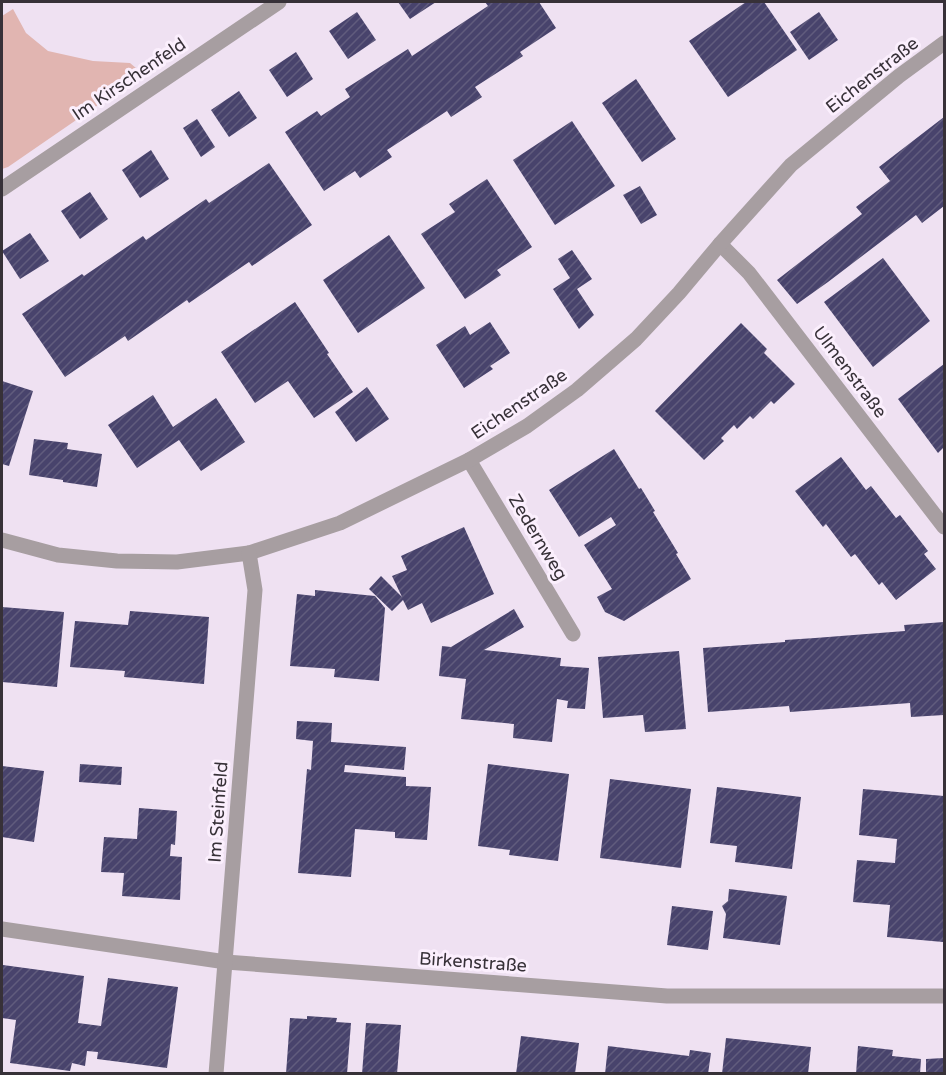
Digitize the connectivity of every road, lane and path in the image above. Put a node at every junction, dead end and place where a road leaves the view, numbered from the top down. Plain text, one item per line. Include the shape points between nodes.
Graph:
1 (279, 2) edge
2 (945, 43) edge
3 (2, 189) edge
4 (720, 244) junction
5 (469, 460) junction
6 (945, 528) edge
7 (2, 540) edge
8 (249, 553) junction
9 (573, 634) dead end
10 (2, 929) edge
11 (226, 962) junction
12 (945, 996) edge
13 (216, 1074) edge

1 - 3 street, Im Kirschenfeld
2 - 4 street, Eichenstraße via 791,165
4 - 5 street, Eichenstraße via 636,339 577,390 527,426
4 - 6 street, Ulmenstraße via 749,273
5 - 8 street, Eichenstraße via 340,523
5 - 9 street, Zedernweg
7 - 8 street, Eichenstraße via 58,555 117,561 177,562
8 - 11 street, Im Steinfeld via 255,590
10 - 11 street, Birkenstraße
11 - 12 street, Birkenstraße via 667,996
11 - 13 street, Im Steinfeld

